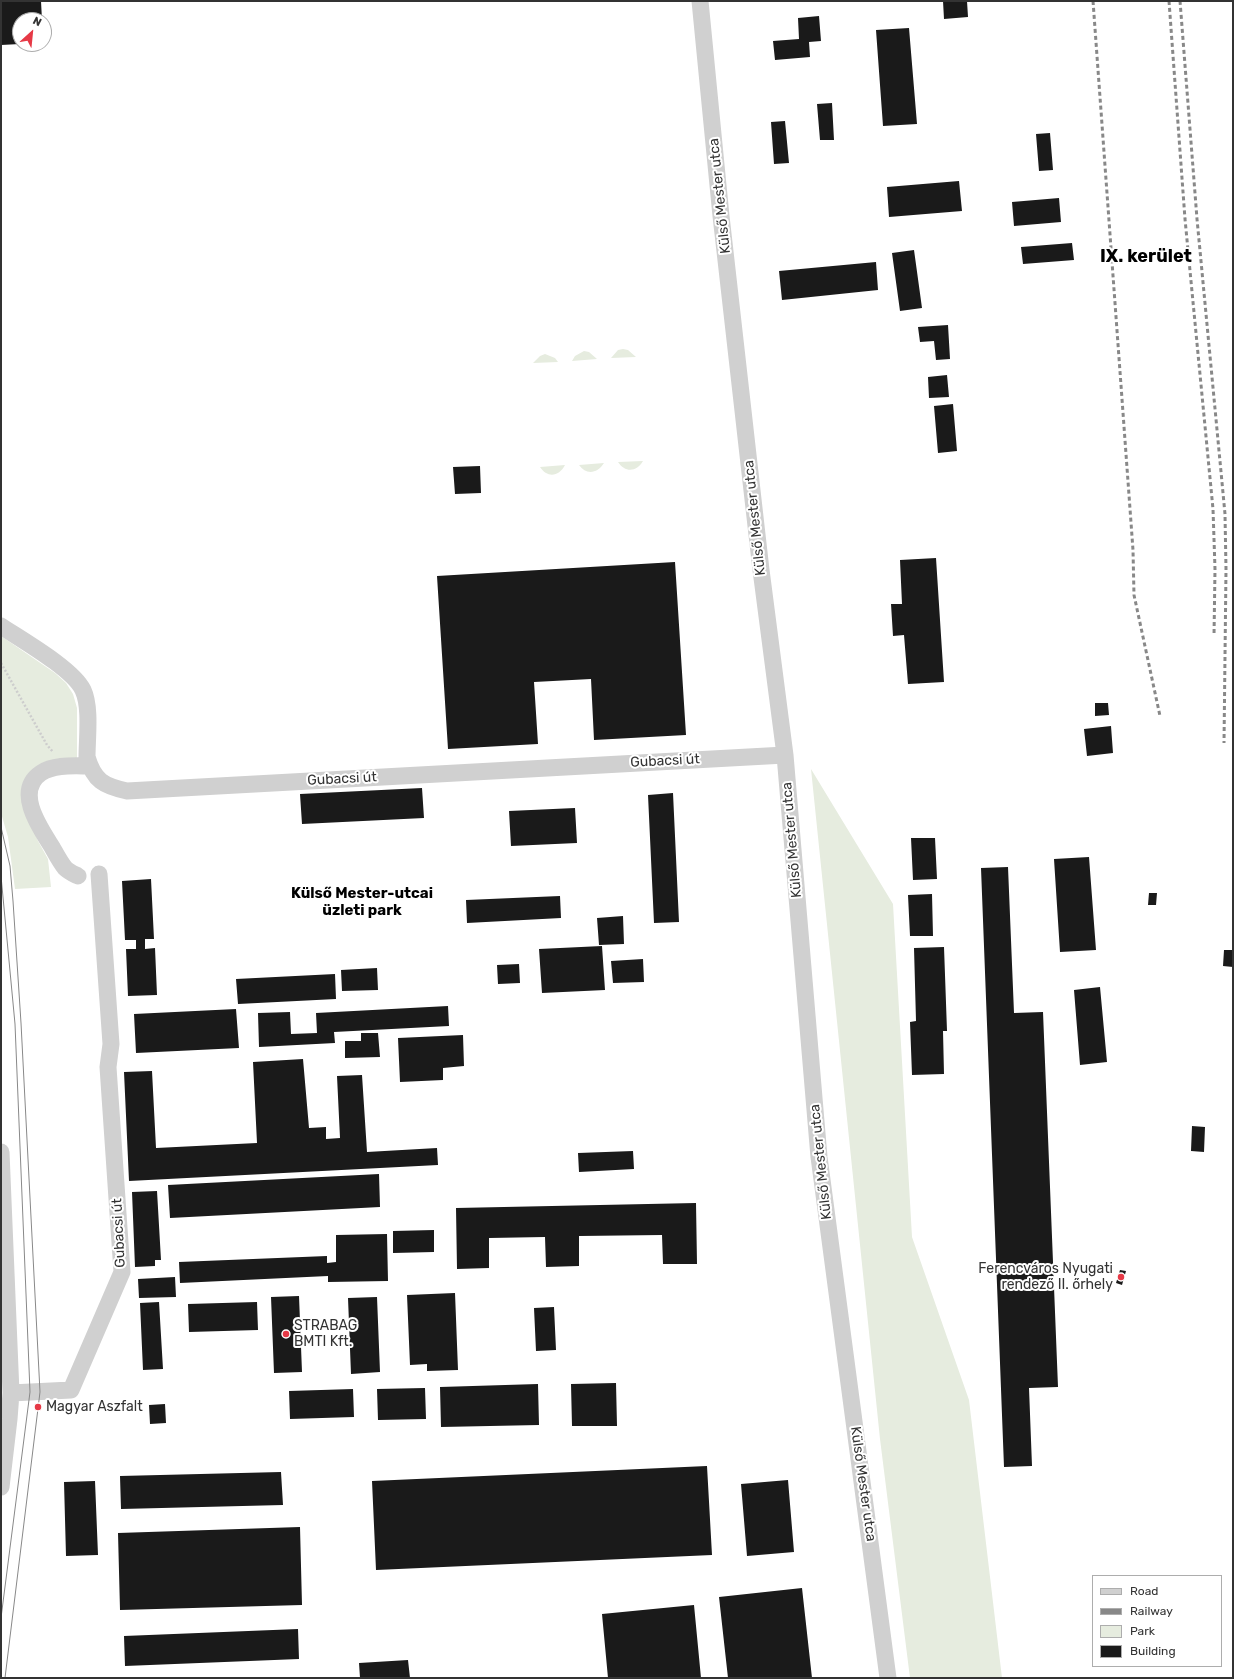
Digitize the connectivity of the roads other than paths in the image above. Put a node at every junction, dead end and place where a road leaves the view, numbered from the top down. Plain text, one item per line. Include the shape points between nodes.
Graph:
1 (700, 1) edge
2 (1, 626) edge
3 (785, 754) junction
4 (90, 766) junction
5 (99, 874) dead end
6 (78, 876) dead end
7 (1, 1152) edge
8 (5, 1328) edge
9 (11, 1393) junction
10 (1, 1487) edge
11 (888, 1678) edge

1 - 3 street, Külső Mester utca via 759,555
2 - 4 street, Gubacsi út via 64,668 83,690 86,704 87,757
3 - 4 street, Gubacsi út via 127,791 102,783 94,776
3 - 11 street, Külső Mester utca via 819,1157
4 - 6 street via 51,769 41,773 30,788 29,800 33,815 66,868
5 - 9 street, Gubacsi út via 112,1044 108,1067 122,1272 70,1390
7 - 8 street
8 - 9 street
9 - 10 street

